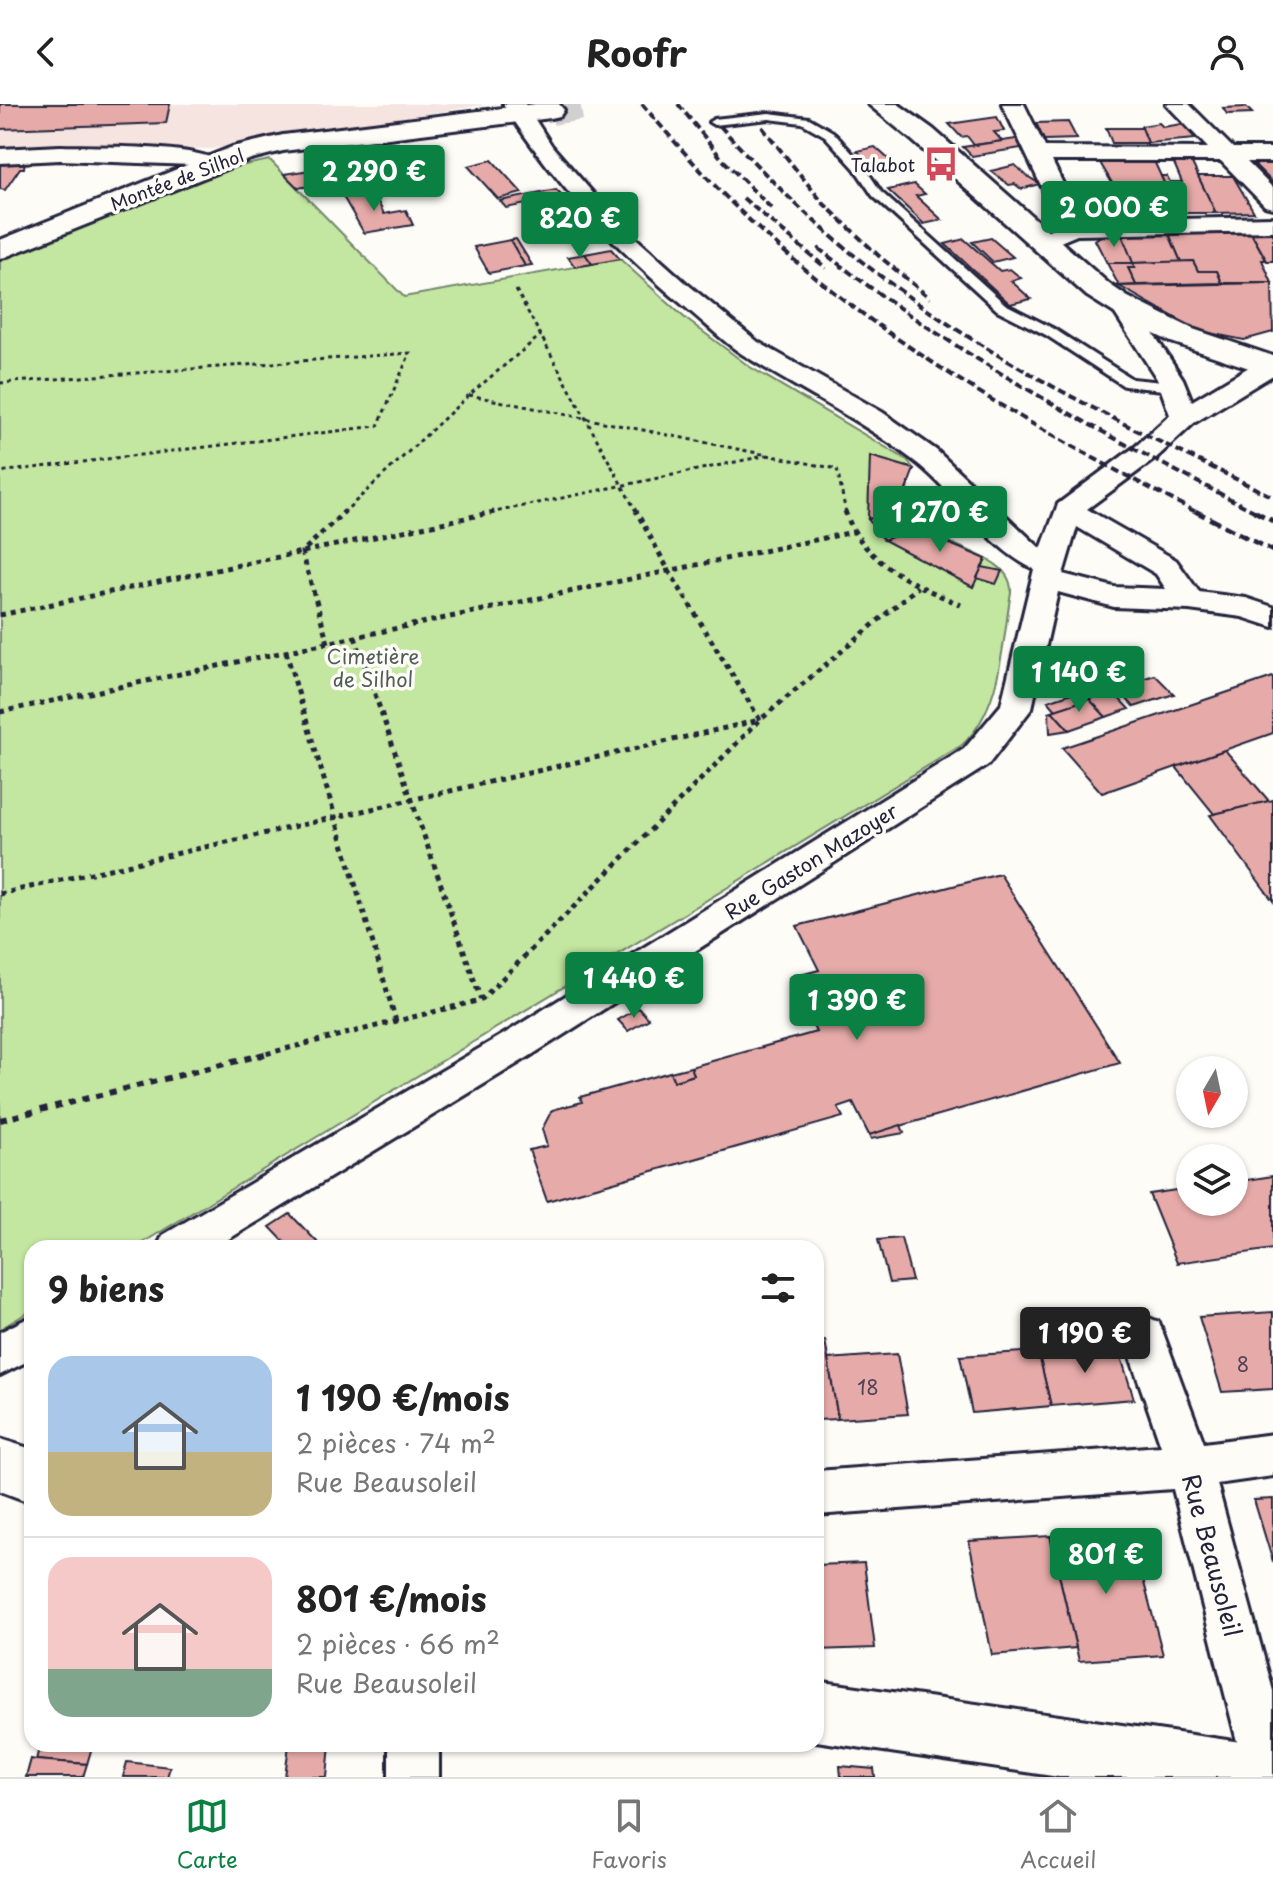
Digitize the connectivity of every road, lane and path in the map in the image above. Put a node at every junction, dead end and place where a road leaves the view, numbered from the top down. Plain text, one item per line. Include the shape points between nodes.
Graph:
1 (1013, 104) edge
2 (1177, 104) edge
3 (884, 106) edge
4 (517, 110) edge
5 (551, 110) dead end
6 (714, 122) dead end
7 (1038, 154) junction
8 (1227, 155) junction
9 (1273, 155) edge
10 (0, 156) edge
11 (210, 164) junction
12 (1273, 201) edge
13 (1273, 224) edge
14 (1073, 228) junction
15 (1045, 240) junction
16 (0, 250) edge
17 (516, 290) dead end
18 (1125, 309) junction
19 (541, 335) junction
20 (1271, 365) edge
21 (0, 383) edge
22 (1173, 387) junction
23 (469, 395) junction
24 (1184, 417) junction
25 (588, 419) junction
26 (769, 455) junction
27 (0, 472) edge
28 (624, 485) junction
29 (1068, 510) junction
30 (853, 532) junction
31 (302, 552) junction
32 (669, 571) junction
33 (1049, 572) junction
34 (918, 587) junction
35 (1189, 600) junction
36 (961, 605) dead end
37 (0, 615) edge
38 (1273, 617) edge
39 (355, 637) junction
40 (328, 643) junction
41 (286, 652) junction
42 (0, 712) edge
43 (760, 720) junction
44 (413, 800) junction
45 (338, 817) junction
46 (0, 894) edge
47 (481, 1000) junction
48 (396, 1021) junction
49 (0, 1120) edge
50 (191, 1240) edge
51 (1144, 1336) dead end
52 (24, 1341) edge
53 (0, 1355) edge
54 (1273, 1455) edge
55 (0, 1465) edge
56 (1190, 1466) junction
57 (24, 1473) edge
58 (824, 1492) edge
59 (824, 1712) edge
60 (414, 1752) edge
61 (414, 1777) edge
62 (1270, 1777) edge

1 - 7 street
2 - 8 street
3 - 15 main road
4 - 5 main road, Montée de Silhol
4 - 11 main road, Montée de Silhol via 283,143
4 - 33 street via 611,228 677,288 749,347 872,418 926,456
6 - 22 lane via 769,116 805,120 829,134 877,194 1001,307 1129,383
7 - 8 street
7 - 14 street
8 - 9 street
8 - 12 street
10 - 11 street via 195,158
11 - 16 main road, Montée de Silhol
13 - 14 street
14 - 15 street
15 - 18 main road
17 - 19 path
18 - 20 main road
18 - 22 street
19 - 23 path
19 - 25 path
20 - 24 street
21 - 27 path via 410,353 378,426
22 - 24 street
23 - 25 path
23 - 31 path
24 - 29 street
25 - 26 path
25 - 28 path
26 - 28 path
26 - 30 path via 837,469
28 - 31 path
28 - 32 path
29 - 33 street, Rue Gaston Mazoyer
29 - 35 street via 1166,567
30 - 32 path
30 - 34 path via 881,565
31 - 37 path
31 - 40 path
32 - 39 path
32 - 43 path
33 - 35 street via 1114,597
33 - 50 street, Rue Gaston Mazoyer via 1016,708 976,757 517,1045
34 - 36 path
34 - 43 path
35 - 38 street
39 - 40 path
39 - 44 path
40 - 41 path
41 - 42 path
41 - 45 path
43 - 44 path
43 - 47 path
44 - 45 path
44 - 47 path
45 - 46 path
45 - 48 path
47 - 48 path
48 - 49 path
51 - 56 street, Rue Beausoleil
52 - 53 street
54 - 56 street
55 - 57 main road
56 - 58 street
56 - 62 street, Rue Beausoleil
59 - 62 main road
60 - 61 street

